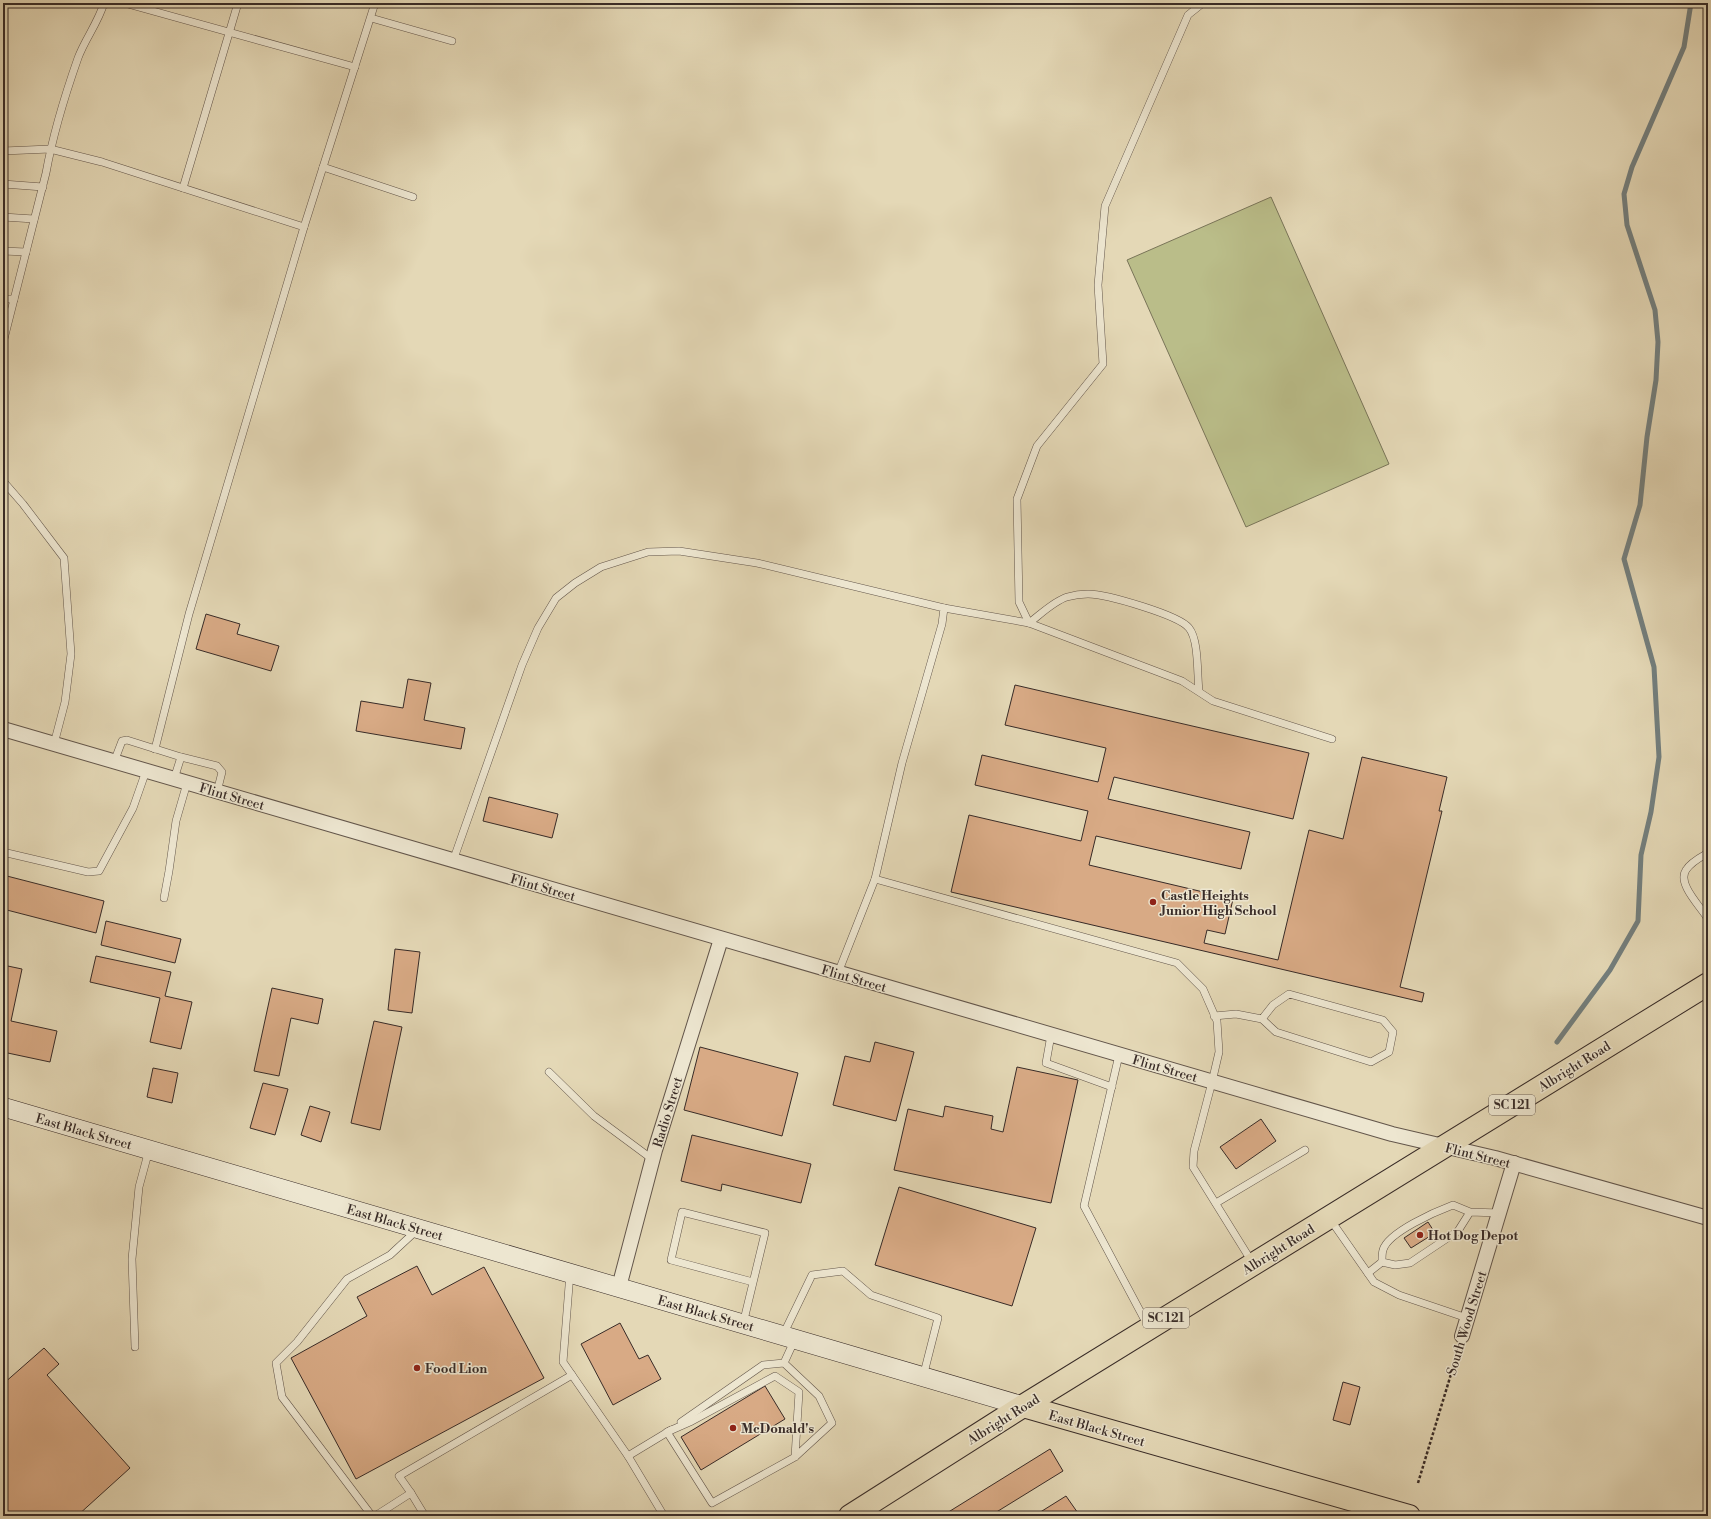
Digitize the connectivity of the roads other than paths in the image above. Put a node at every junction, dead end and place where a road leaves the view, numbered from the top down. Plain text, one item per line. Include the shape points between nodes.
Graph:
1 (104, 3) edge
2 (124, 3) edge
3 (238, 3) edge
4 (375, 3) edge
5 (1203, 3) edge
6 (371, 18) junction
7 (228, 32) junction
8 (452, 41) dead end
9 (355, 67) junction
10 (50, 149) junction
11 (3, 151) edge
12 (323, 167) junction
13 (3, 184) edge
14 (43, 186) junction
15 (183, 188) junction
16 (413, 197) dead end
17 (3, 217) edge
18 (34, 219) junction
19 (304, 227) junction
20 (3, 251) edge
21 (26, 252) junction
22 (3, 299) edge
23 (14, 299) junction
24 (4, 339) edge
25 (3, 481) edge
26 (944, 608) junction
27 (1029, 622) junction
28 (1199, 691) junction
29 (3, 729) edge
30 (1332, 739) dead end
31 (54, 744) junction
32 (155, 749) junction
33 (181, 757) junction
34 (114, 762) junction
35 (146, 771) junction
36 (181, 781) junction
37 (217, 792) junction
38 (7, 853) dead end
39 (1708, 853) edge
40 (453, 861) junction
41 (875, 880) junction
42 (164, 898) dead end
43 (1708, 915) edge
44 (721, 939) junction
45 (838, 973) junction
46 (1708, 984) edge
47 (1214, 1016) junction
48 (1262, 1019) junction
49 (1051, 1035) junction
50 (1119, 1055) junction
51 (549, 1072) dead end
52 (1212, 1082) junction
53 (1112, 1087) junction
54 (3, 1108) edge
55 (1444, 1146) junction
56 (149, 1150) junction
57 (1305, 1150) dead end
58 (652, 1159) junction
59 (1514, 1164) junction
60 (1216, 1203) junction
61 (1470, 1212) junction
62 (1499, 1213) junction
63 (1328, 1218) junction
64 (1708, 1218) edge
65 (418, 1229) junction
66 (1382, 1262) junction
67 (1253, 1264) junction
68 (570, 1273) junction
69 (1368, 1273) junction
70 (753, 1282) junction
71 (619, 1287) junction
72 (1468, 1318) junction
73 (743, 1324) junction
74 (1149, 1328) junction
75 (1462, 1336) road end
76 (789, 1338) junction
77 (135, 1347) dead end
78 (784, 1363) junction
79 (572, 1375) junction
80 (923, 1377) junction
81 (1023, 1406) junction
82 (667, 1432) junction
83 (628, 1456) junction
84 (795, 1457) junction
85 (411, 1493) junction
86 (374, 1516) edge
87 (425, 1516) edge
88 (664, 1516) edge
89 (850, 1516) edge
90 (1409, 1516) edge

1 - 10 lane via 79,57
2 - 7 lane
3 - 7 lane
4 - 6 lane
5 - 27 lane via 1188,15 1105,206 1098,285 1103,364 1037,446 1017,499 1018,602
6 - 8 lane
6 - 9 lane
7 - 9 lane
7 - 15 lane
9 - 12 lane
10 - 11 lane
10 - 14 lane
10 - 15 lane via 102,162
12 - 16 lane
12 - 19 lane
13 - 14 lane
14 - 18 lane
15 - 19 lane
17 - 18 lane
18 - 21 lane
19 - 32 lane via 189,614
20 - 21 lane
21 - 23 lane
22 - 23 lane
23 - 24 lane
25 - 31 lane via 64,558 71,654 65,702
26 - 27 lane
26 - 40 lane via 757,563 679,551 648,552 601,567 556,598 538,628 522,665
26 - 41 lane via 942,624 902,763
27 - 28 lane via 1182,681
27 - 28 lane via 1061,599 1088,594 1172,616 1189,628 1194,639
28 - 30 lane via 1213,701
29 - 31 street, Flint Street
31 - 34 street, Flint Street
32 - 33 lane
32 - 34 lane via 127,740 122,741
33 - 36 lane
33 - 37 lane via 221,769
34 - 35 street, Flint Street
35 - 36 street, Flint Street
35 - 38 lane via 133,808 99,871 88,872
36 - 37 street, Flint Street
36 - 42 lane
37 - 40 street, Flint Street
39 - 43 lane via 1690,865 1683,875 1686,888 1706,916
40 - 44 street, Flint Street
41 - 45 lane
41 - 47 lane via 1177,963 1203,989
44 - 45 street, Flint Street
44 - 58 street, Radio Street
45 - 49 street, Flint Street
46 - 55 main road, Albright Road / SC 121
47 - 48 lane via 1236,1014
47 - 52 lane via 1217,1021 1218,1052
48 - 48 lane via 1276,1032 1371,1062 1389,1052 1393,1032 1383,1020 1289,994 1273,1005
49 - 50 street, Flint Street
49 - 53 lane via 1046,1062
50 - 52 street, Flint Street
50 - 53 lane
51 - 58 lane via 594,1116
52 - 55 street, Flint Street via 1392,1134
52 - 60 lane via 1194,1151 1193,1167
53 - 74 lane via 1084,1206
54 - 56 street, East Black Street
55 - 59 street, Flint Street
55 - 63 main road, Albright Road / SC 121
56 - 65 street, East Black Street
56 - 77 lane via 139,1187 132,1259
57 - 60 lane
58 - 71 street, Radio Street
59 - 62 street, South Wood Street
59 - 64 street, Flint Street
60 - 67 lane
61 - 62 lane
61 - 66 lane via 1458,1231 1410,1263 1395,1265
61 - 66 lane via 1453,1205 1425,1216 1390,1239 1383,1249
62 - 72 street, South Wood Street
63 - 67 main road, Albright Road / SC 121
63 - 69 lane
65 - 68 street, East Black Street
65 - 86 lane via 390,1255 347,1279 297,1342 276,1363 282,1397
66 - 69 lane
67 - 74 main road, Albright Road / SC 121
68 - 71 street, East Black Street
68 - 79 lane via 563,1362
69 - 72 lane via 1374,1282 1399,1295
70 - 70 lane via 765,1233 682,1212 671,1260
70 - 73 lane
71 - 73 street, East Black Street
72 - 75 street, South Wood Street
73 - 76 street, East Black Street
74 - 81 main road, Albright Road / SC 121
76 - 78 lane
76 - 80 street, East Black Street
76 - 80 lane via 812,1275 843,1271 871,1295 938,1318
78 - 82 lane via 763,1365
78 - 84 lane via 819,1396 832,1423
79 - 83 lane
79 - 85 lane via 400,1476
80 - 81 street, East Black Street
81 - 89 main road, Albright Road
81 - 90 main road, East Black Street
82 - 83 lane
82 - 84 lane via 712,1503
82 - 84 lane via 775,1376 799,1392
83 - 88 lane
85 - 86 lane
85 - 87 lane

